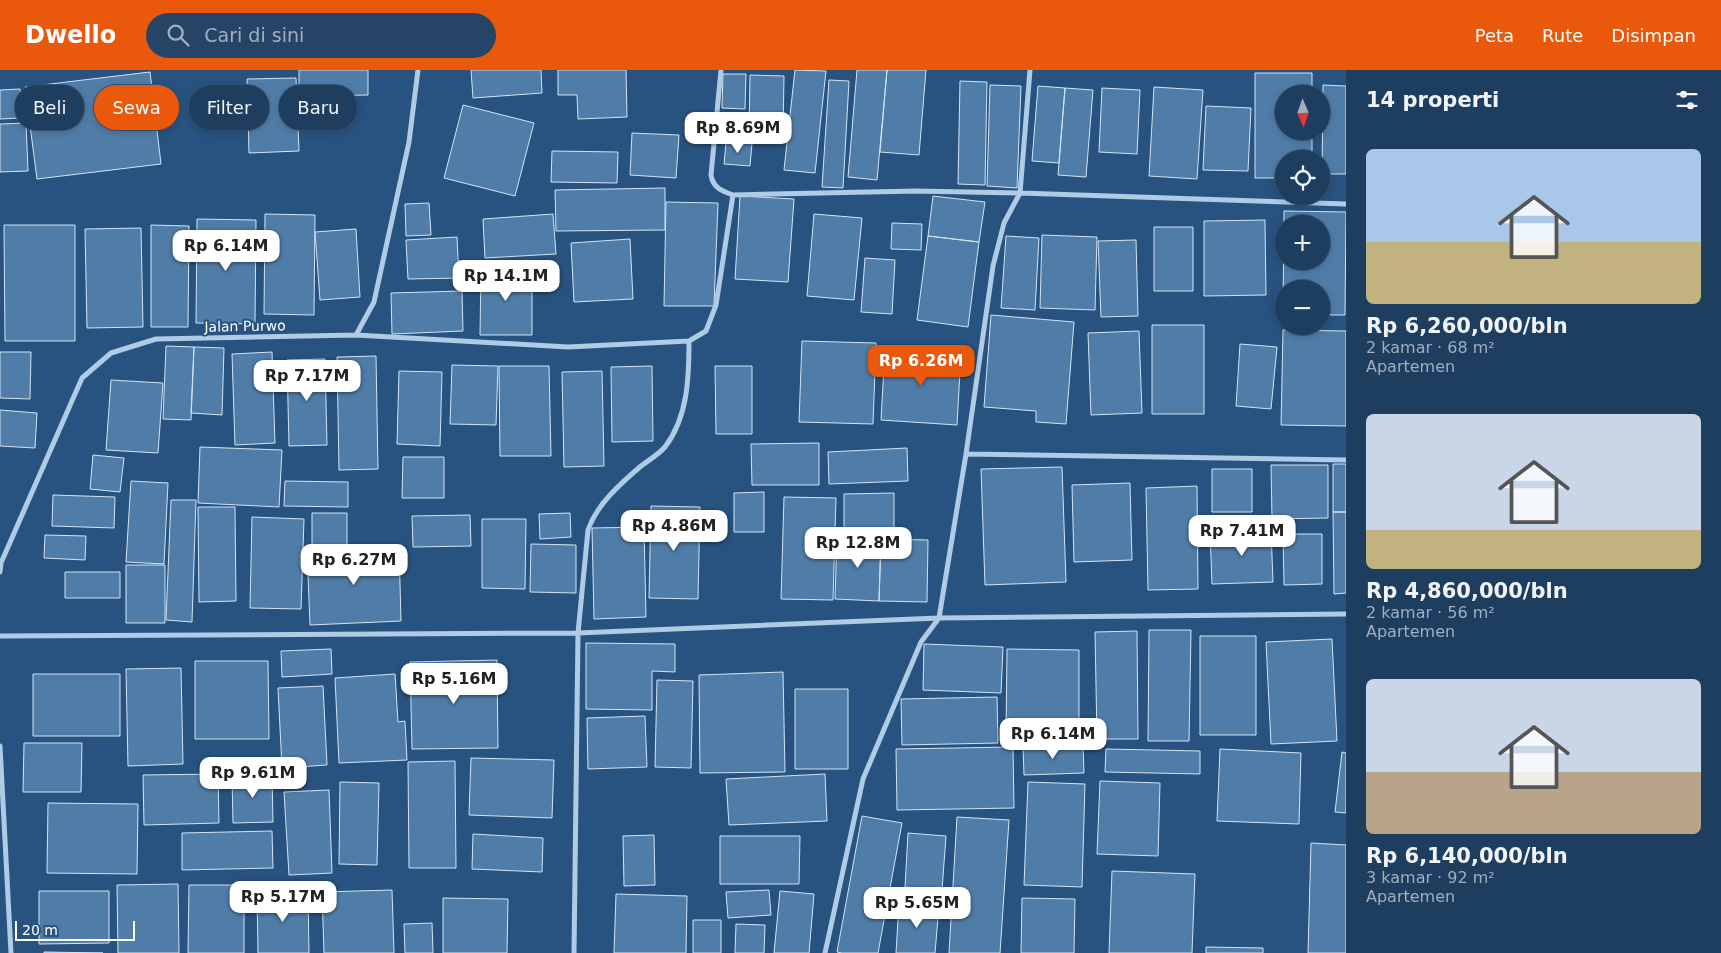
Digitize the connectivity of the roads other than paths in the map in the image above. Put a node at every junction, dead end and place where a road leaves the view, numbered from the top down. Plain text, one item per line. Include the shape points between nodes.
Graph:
1 (418, 70) edge
2 (721, 70) edge
3 (1030, 70) edge
4 (1020, 193) junction
5 (733, 195) junction
6 (1346, 204) edge
7 (356, 335) junction
8 (688, 341) junction
9 (966, 454) junction
10 (1346, 460) edge
11 (0, 572) edge
12 (1346, 614) edge
13 (938, 618) junction
14 (578, 633) junction
15 (0, 636) edge
16 (0, 746) edge
17 (12, 953) edge
18 (574, 953) edge
19 (825, 953) edge

1 - 7 street via 409,142 374,302
2 - 5 street via 711,175 718,190
3 - 4 street
4 - 5 street via 916,191
4 - 6 street
4 - 9 street via 1004,223 994,266
5 - 8 street via 716,304 706,331
7 - 8 street, Jalan Purwo via 568,347
7 - 11 street, Jalan Purwo via 156,339 110,354 82,378 1,563
8 - 14 street via 688,379 678,426 664,448 609,496 592,518 588,530
9 - 10 street
9 - 13 street
12 - 13 street
13 - 14 street
13 - 19 street via 921,642 863,779
14 - 15 street
14 - 18 street
16 - 17 street

